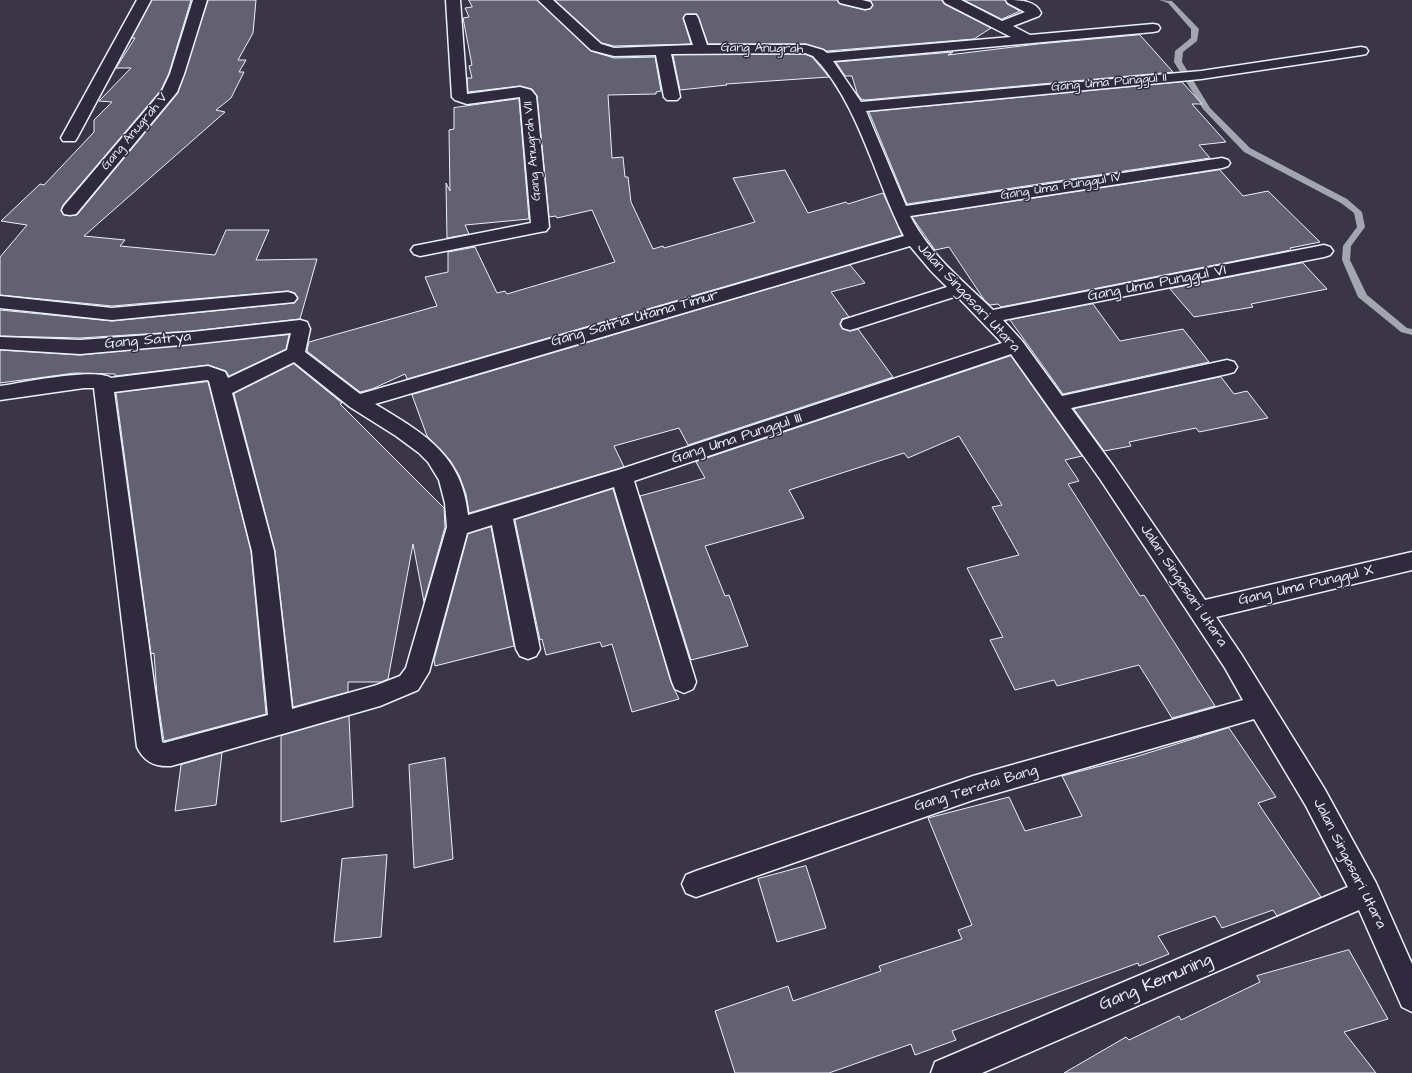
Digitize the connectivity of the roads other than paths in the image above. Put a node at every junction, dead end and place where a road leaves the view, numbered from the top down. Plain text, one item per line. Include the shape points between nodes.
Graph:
1 (144, 0) edge
2 (200, 0) edge
3 (453, 0) edge
4 (545, 0) edge
5 (845, 0) edge
6 (950, 0) edge
7 (1013, 0) edge
8 (866, 5) dead end
9 (691, 18) dead end
10 (1002, 26) junction
11 (1153, 28) dead end
12 (1029, 40) junction
13 (701, 49) junction
14 (663, 51) junction
15 (1361, 51) dead end
16 (823, 58) junction
17 (672, 96) dead end
18 (856, 108) junction
19 (69, 138) dead end
20 (1222, 162) dead end
21 (70, 210) dead end
22 (900, 212) junction
23 (914, 239) junction
24 (420, 250) dead end
25 (1324, 251) dead end
26 (960, 289) junction
27 (288, 298) dead end
28 (0, 302) edge
29 (989, 317) junction
30 (850, 324) dead end
31 (0, 343) edge
32 (1014, 346) junction
33 (295, 355) junction
34 (1227, 367) dead end
35 (105, 386) junction
36 (223, 389) junction
37 (0, 394) edge
38 (357, 402) junction
39 (1057, 404) junction
40 (622, 477) junction
41 (500, 515) junction
42 (458, 527) junction
43 (1412, 561) edge
44 (1200, 611) junction
45 (528, 649) dead end
46 (684, 682) dead end
47 (1260, 706) junction
48 (280, 722) junction
49 (696, 884) dead end
50 (1366, 893) junction
51 (1412, 997) edge
52 (946, 1073) edge

1 - 19 street
2 - 21 street, Gang Anugrah V via 169,92
3 - 24 street, Gang Anugrah VII via 460,97 520,92 528,96 540,227
4 - 14 street, Gang Anugrah via 596,47 603,50
5 - 8 street
6 - 10 street
7 - 10 street via 1033,10 1034,13
9 - 13 street
10 - 12 street
11 - 12 street
12 - 16 street
13 - 14 street, Gang Anugrah
13 - 16 street, Gang Anugrah via 806,49 818,53
14 - 17 street
15 - 18 street, Gang Uma Punggul II via 1201,75
16 - 18 street, Gang Anugrah
18 - 22 street, Gang Anugrah
20 - 22 street, Gang Uma Punggul IV
22 - 23 street, Jalan Singasari Utara
23 - 26 street, Jalan Singasari Utara via 937,267
23 - 38 street, Gang Satria Utama Timur
25 - 29 street, Gang Uma Punggul VI
26 - 29 street, Jalan Singasari Utara
26 - 30 street
27 - 28 street via 112,314
29 - 32 street, Jalan Singasari Utara
31 - 33 street, Gang Satrya via 80,347 300,326 302,329
32 - 39 street, Jalan Singasari Utara
32 - 40 street, Gang Uma Punggul III
33 - 36 street
33 - 38 street
34 - 39 street
35 - 36 street via 208,373 218,377
35 - 37 street via 103,382 84,381
35 - 48 street via 150,747 159,755 171,754
36 - 48 street via 263,551
38 - 42 street via 426,448 441,465 451,484 457,505
39 - 44 street, Jalan Singasari Utara
40 - 41 street, Gang Uma Punggul III
40 - 46 street
41 - 42 street, Gang Uma Punggul III
41 - 45 street
42 - 48 street via 417,672 409,683 380,696
43 - 44 street, Gang Uma Punggul X
44 - 47 street, Jalan Singasari Utara
47 - 49 street, Gang Teratai Bang via 973,788
47 - 50 street, Jalan Singasari Utara via 1315,797
50 - 51 street, Jalan Singasari Utara
50 - 52 street, Gang Kemuning

